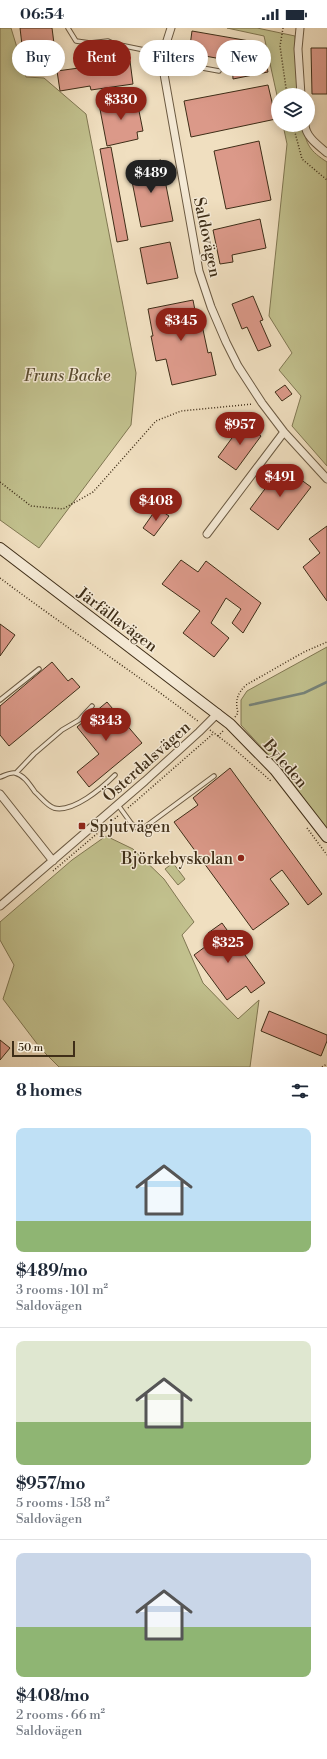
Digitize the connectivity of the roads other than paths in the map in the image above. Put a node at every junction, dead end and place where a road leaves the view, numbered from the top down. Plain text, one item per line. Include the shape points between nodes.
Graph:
1 (68, 28) edge
2 (171, 28) edge
3 (300, 28) edge
4 (168, 40) edge
5 (139, 51) edge
6 (164, 76) edge
7 (301, 88) edge
8 (308, 132) edge
9 (327, 153) edge
10 (284, 432) junction
11 (327, 479) edge
12 (207, 534) dead end
13 (0, 548) edge
14 (39, 669) dead end
15 (0, 700) edge
16 (92, 706) dead end
17 (218, 713) junction
18 (16, 773) junction
19 (114, 775) dead end
20 (214, 776) dead end
21 (0, 777) edge
22 (0, 794) edge
23 (118, 805) junction
24 (327, 837) edge
25 (53, 861) junction
26 (0, 906) edge

1 - 5 lane via 76,41 90,44 108,40
2 - 4 street, Saldovägen
3 - 7 street via 298,49
6 - 10 street, Saldovägen via 199,271 238,366
8 - 9 street via 311,139
10 - 11 street, Saldovägen
10 - 12 street
13 - 17 street, Järfällavägen
14 - 15 lane
16 - 18 lane via 79,720 62,730 34,754
17 - 23 street, Österdalsvägen
17 - 24 street, Byleden via 275,770
18 - 19 lane via 27,781 46,803 65,809 97,791
18 - 21 lane
20 - 23 lane via 145,827 137,828
22 - 25 street
23 - 25 street, Österdalsvägen
25 - 26 street, Österdalsvägen

